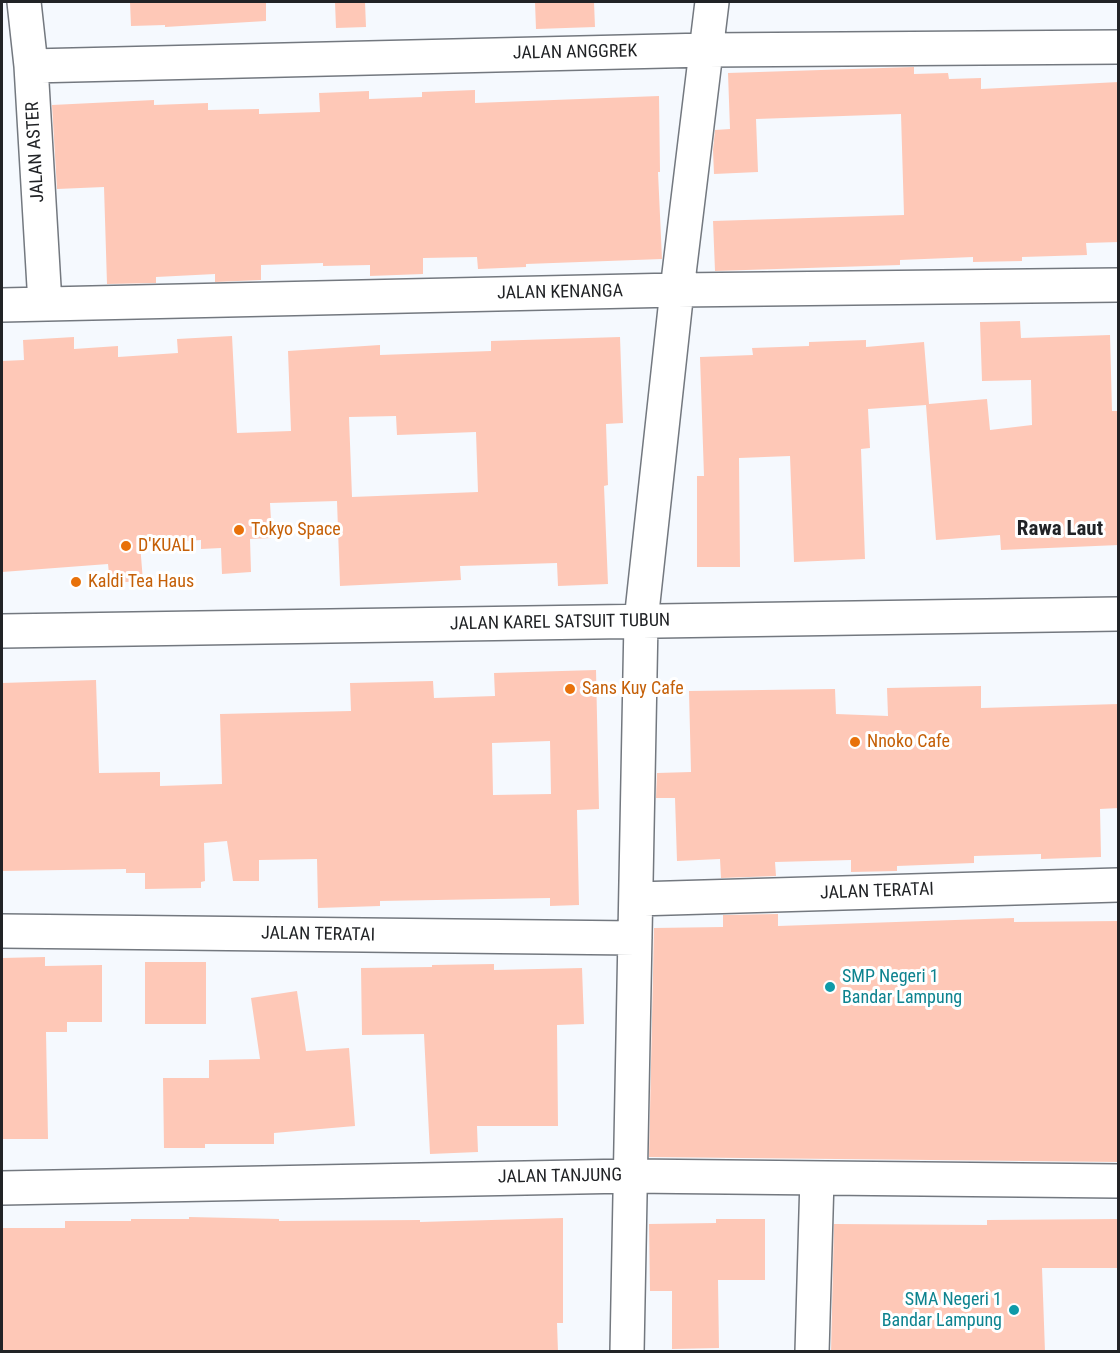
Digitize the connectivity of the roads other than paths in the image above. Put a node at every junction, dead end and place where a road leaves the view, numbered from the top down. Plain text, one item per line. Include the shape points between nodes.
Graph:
1 (24, 2) edge
2 (712, 2) edge
3 (1119, 47) edge
4 (706, 50) junction
5 (31, 66) junction
6 (1119, 285) edge
7 (677, 290) junction
8 (45, 304) junction
9 (2, 305) edge
10 (1119, 614) edge
11 (641, 621) junction
12 (2, 631) edge
13 (1119, 885) edge
14 (636, 899) junction
15 (2, 931) edge
16 (635, 938) junction
17 (630, 1176) junction
18 (817, 1178) junction
19 (1119, 1181) edge
20 (2, 1188) edge
21 (627, 1352) edge
22 (812, 1352) edge

1 - 5 street, JALAN ASTER
2 - 4 street
3 - 4 street, JALAN ANGGREK
4 - 5 street, JALAN ANGGREK
4 - 7 street
5 - 8 street, JALAN ASTER
6 - 7 street, JALAN KENANGA
7 - 8 street, JALAN KENANGA
7 - 11 street
8 - 9 street, JALAN KENANGA
10 - 11 street, JALAN KAREL SATSUIT TUBUN
11 - 12 street, JALAN KAREL SATSUIT TUBUN
11 - 14 street
13 - 14 street, JALAN TERATAI
14 - 16 street
15 - 16 street, JALAN TERATAI
16 - 17 street
17 - 18 street, JALAN TANJUNG
17 - 20 street, JALAN TANJUNG
17 - 21 street
18 - 19 street, JALAN TANJUNG
18 - 22 street

